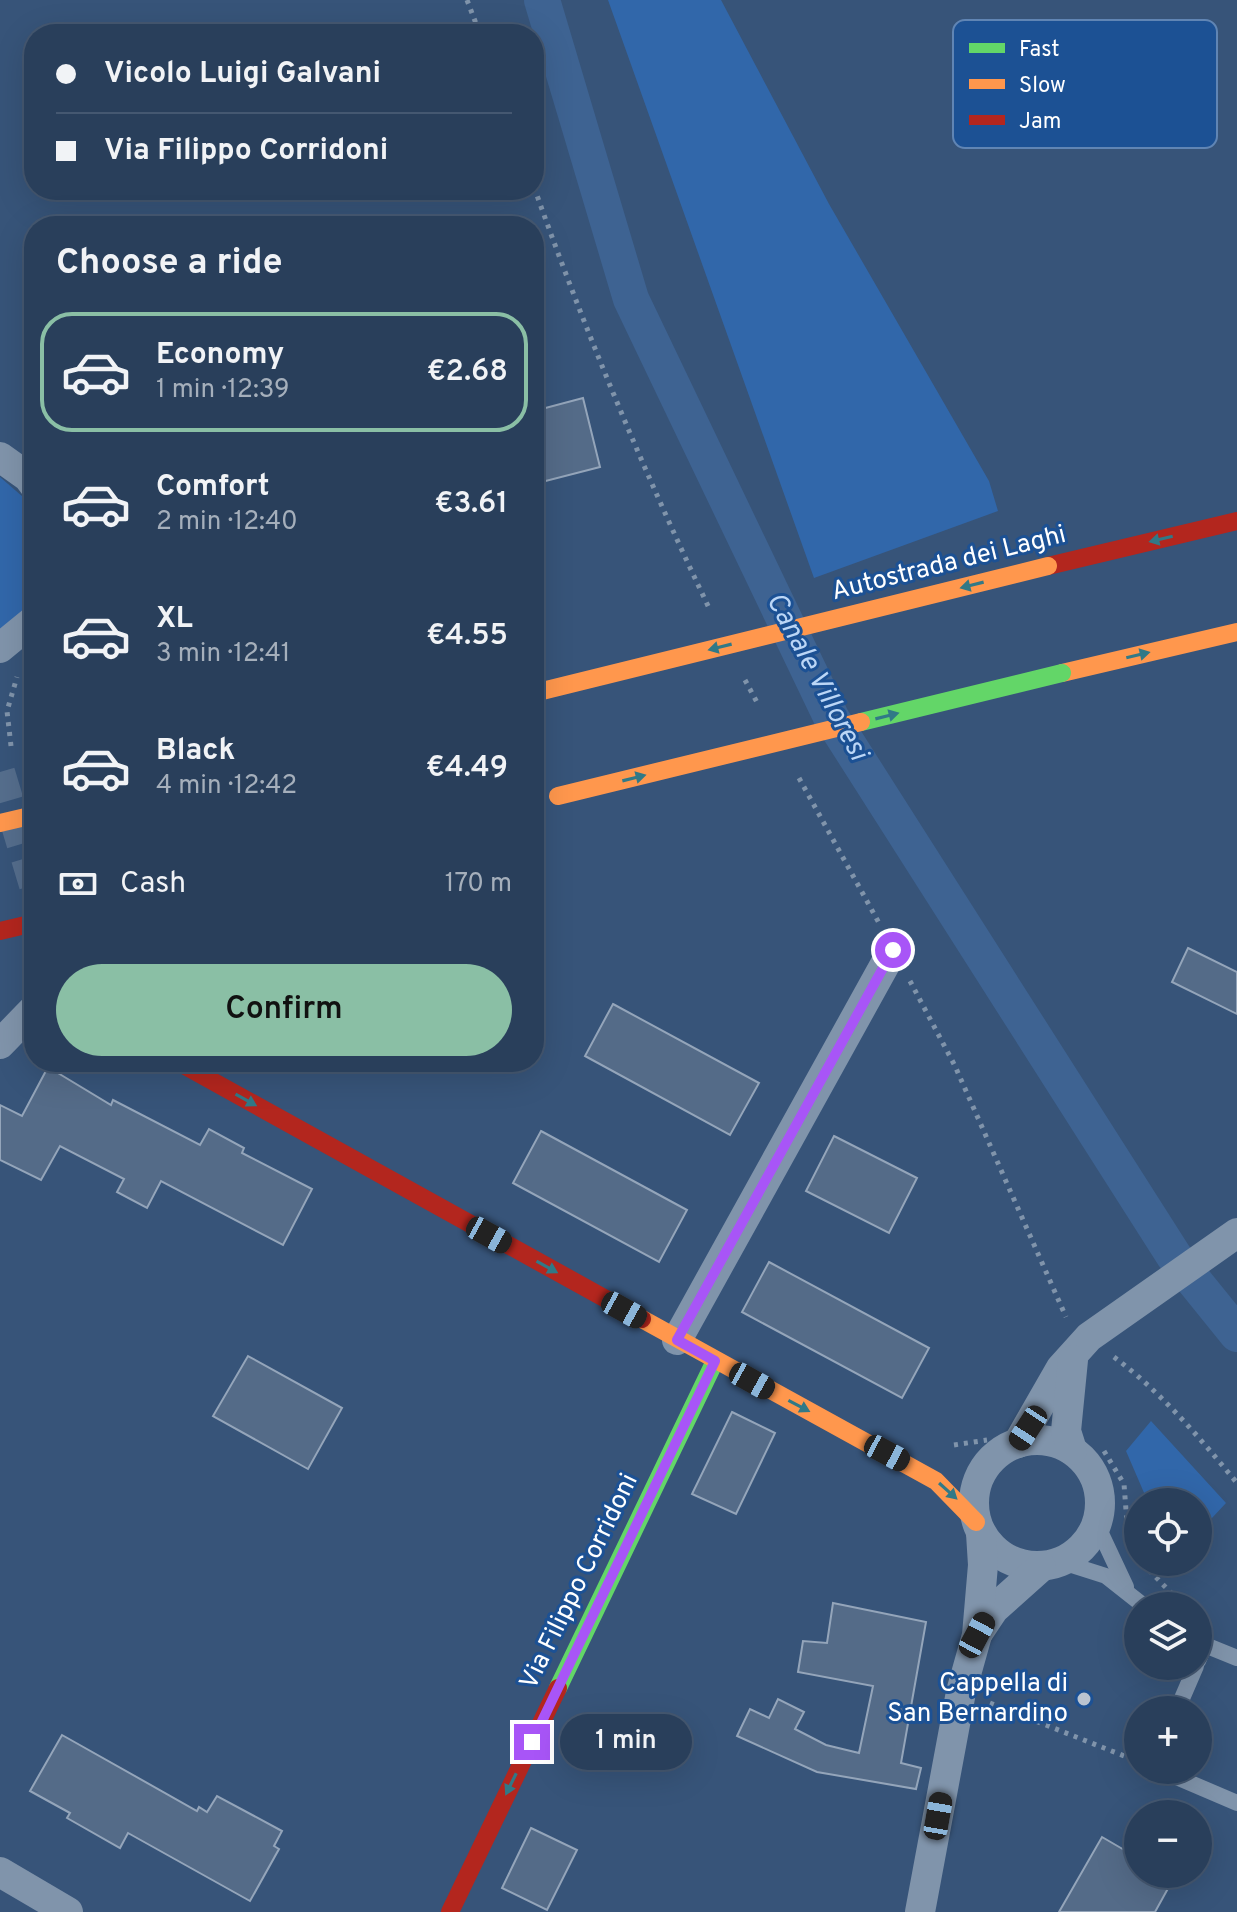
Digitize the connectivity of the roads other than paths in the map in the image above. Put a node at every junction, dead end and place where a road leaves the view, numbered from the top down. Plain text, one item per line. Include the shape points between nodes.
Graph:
1 (0, 457) edge
2 (24, 474) edge
3 (1237, 521) edge
4 (24, 628) edge
5 (1237, 632) edge
6 (0, 648) edge
7 (544, 691) edge
8 (544, 800) edge
9 (24, 817) edge
10 (0, 823) edge
11 (24, 925) edge
12 (0, 931) edge
13 (893, 950) dead end
14 (24, 1019) edge
15 (0, 1044) edge
16 (196, 1072) edge
17 (1237, 1233) edge
18 (677, 1340) junction
19 (1074, 1354) junction
20 (715, 1361) junction
21 (1018, 1443) junction
22 (1072, 1450) junction
23 (1097, 1525) junction
24 (979, 1528) junction
25 (1051, 1564) junction
26 (1129, 1592) joint
27 (977, 1635) junction
28 (1212, 1647) edge
29 (1237, 1658) edge
30 (1193, 1784) edge
31 (1237, 1803) edge
32 (0, 1872) edge
33 (68, 1912) edge
34 (450, 1912) edge
35 (920, 1912) edge

1 - 2 street
3 -> 7 main road, Autostrada dei Laghi, bridge
4 - 6 street
8 -> 5 main road, bridge
9 - 10 main road
11 - 12 main road
13 - 18 street
14 - 15 street
16 -> 18 main road
17 - 19 street via 1101,1326
18 - 20 main road
19 - 21 street
19 - 22 street via 1066,1431
20 -> 24 main road via 936,1481
20 -> 34 main road, Via Filippo Corridoni
21 - 22 street via 1042,1440
21 - 24 street via 984,1469 974,1499
22 - 23 street via 1096,1481
23 - 25 street via 1088,1540
23 - 26 lane
24 - 25 street via 1006,1559
24 - 27 street via 983,1565
25 - 26 lane via 1106,1576
25 - 27 street via 994,1609
27 - 35 street via 961,1692
28 - 29 lane
30 - 31 lane
32 - 33 street

